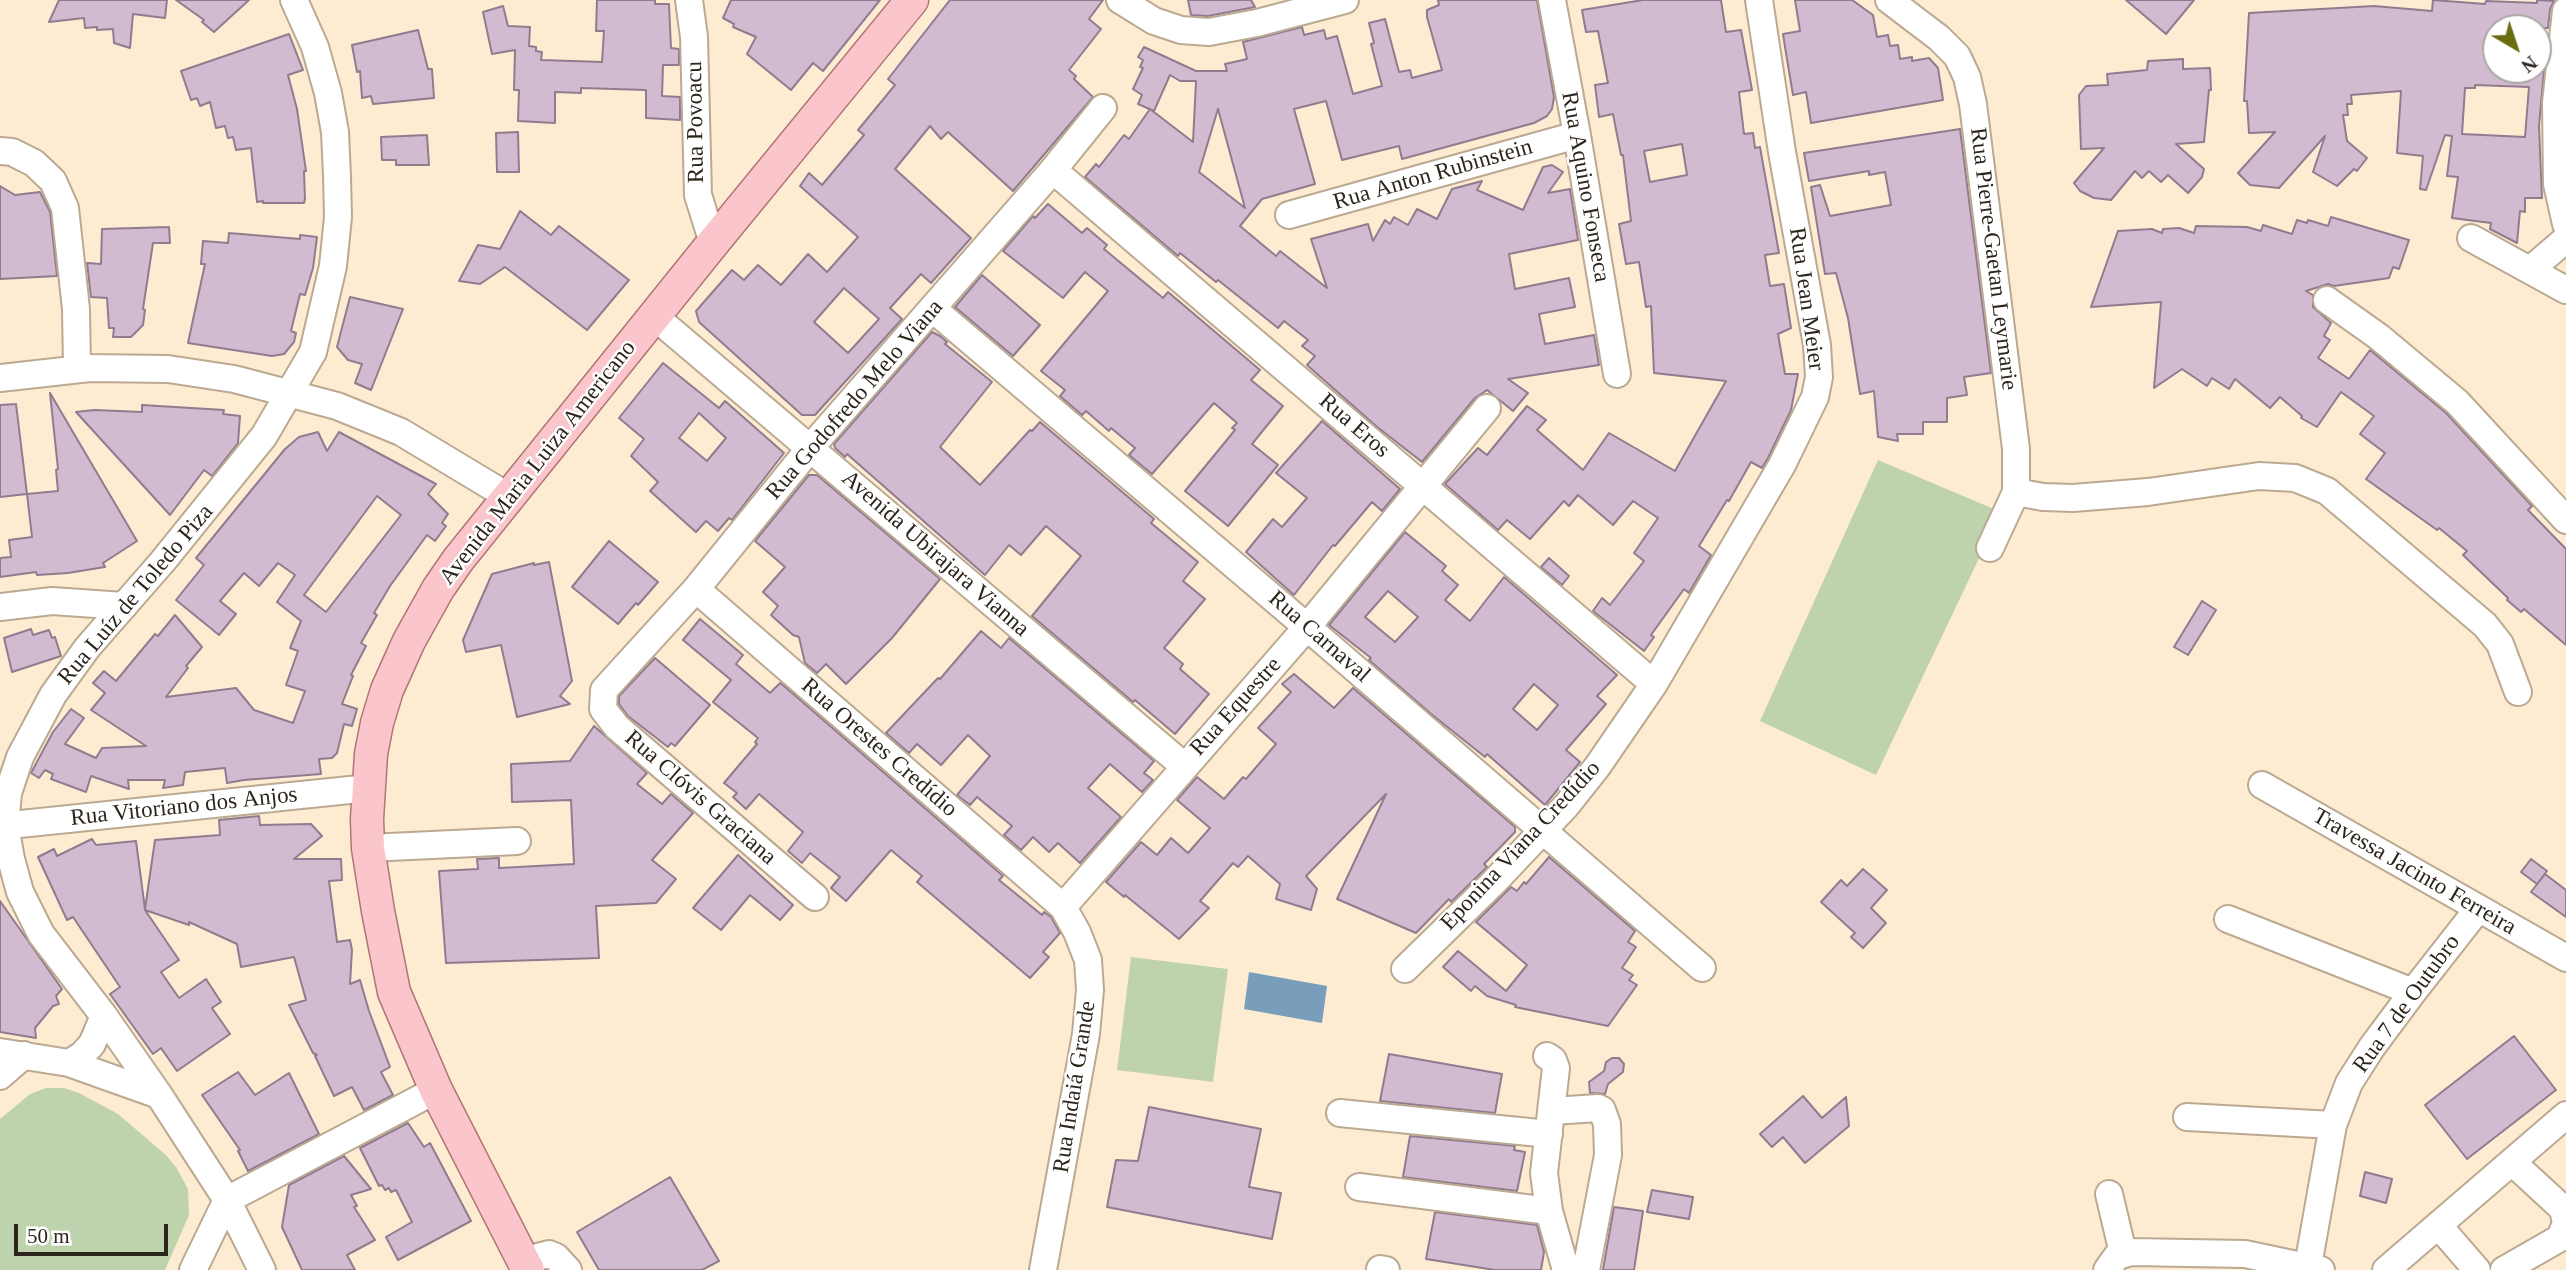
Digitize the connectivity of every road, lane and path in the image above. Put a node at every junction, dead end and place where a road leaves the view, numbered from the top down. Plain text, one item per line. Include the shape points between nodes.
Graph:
1 (294, 0) edge
2 (689, 0) edge
3 (912, 0) edge
4 (1120, 0) edge
5 (1345, 0) edge
6 (1552, 0) edge
7 (1759, 0) edge
8 (1889, 0) edge
9 (2566, 11) edge
10 (1103, 107) dead end
11 (1577, 135) junction
12 (0, 150) edge
13 (1053, 170) junction
14 (1289, 215) dead end
15 (2566, 224) edge
16 (2471, 238) dead end
17 (2566, 239) edge
18 (713, 243) junction
19 (2530, 270) junction
20 (2566, 290) edge
21 (2328, 300) dead end
22 (933, 310) junction
23 (654, 316) junction
24 (77, 369) junction
25 (1617, 374) dead end
26 (0, 378) edge
27 (290, 393) junction
28 (1487, 408) dead end
29 (811, 447) junction
30 (1422, 485) junction
31 (2015, 492) junction
32 (509, 497) junction
33 (2566, 520) edge
34 (1990, 548) dead end
35 (695, 589) junction
36 (124, 606) junction
37 (0, 607) edge
38 (1307, 627) junction
39 (1654, 684) junction
40 (604, 690) joint
41 (2518, 692) dead end
42 (1184, 766) junction
43 (2262, 785) dead end
44 (369, 788) junction
45 (3, 826) edge
46 (1543, 830) junction
47 (517, 841) dead end
48 (368, 848) junction
49 (815, 897) dead end
50 (1063, 907) junction
51 (2478, 909) junction
52 (2228, 919) dead end
53 (2566, 958) edge
54 (1702, 968) dead end
55 (1405, 969) dead end
56 (2413, 992) junction
57 (104, 1016) junction
58 (12, 1053) edge
59 (1547, 1056) dead end
60 (69, 1063) junction
61 (0, 1076) edge
62 (436, 1090) junction
63 (159, 1095) junction
64 (1340, 1113) dead end
65 (2566, 1115) edge
66 (2187, 1117) dead end
67 (1550, 1122) junction
68 (2333, 1125) junction
69 (2512, 1162) junction
70 (1359, 1187) dead end
71 (2109, 1194) dead end
72 (227, 1200) junction
73 (1549, 1210) junction
74 (2438, 1225) junction
75 (2115, 1261) edge
76 (526, 1265) edge
77 (2314, 1268) edge
78 (1380, 1269) edge
79 (193, 1270) edge
80 (262, 1270) edge
81 (568, 1270) edge
82 (1044, 1270) edge
83 (1387, 1270) edge
84 (1566, 1270) edge
85 (1586, 1270) edge
86 (2386, 1270) edge
87 (2477, 1270) edge
88 (2504, 1270) edge

1 - 27 street, Rua Luíz de Toledo Piza via 315,47 328,93 335,132 338,218 333,266 313,352
2 - 18 street, Rua Povoacu via 698,195
3 - 18 main road, Avenida Maria Luiza Americano
4 - 5 street via 1154,21 1181,30 1209,32
6 - 11 street, Rua Aquino Fonseca
7 - 39 street, Rua Jean Meier via 1819,377 1815,397 1782,465
8 - 31 street, Rua Pierre-Gaetan Leymarie via 1939,38 1957,56 1967,77 2014,423
9 - 15 street via 2556,103 2557,184
10 - 13 street, Rua Godofredo Melo Viana
11 - 14 street, Rua Anton Rubinstein
11 - 25 street, Rua Aquino Fonseca
12 - 24 street via 34,163 52,181 65,208
13 - 22 street, Rua Godofredo Melo Viana
13 - 30 street, Rua Eros
16 - 19 street
17 - 19 street
18 - 23 main road, Avenida Maria Luiza Americano
19 - 20 street
21 - 33 street via 2457,402
22 - 29 street, Rua Godofredo Melo Viana
22 - 38 street, Rua Carnaval
23 - 29 street, Avenida Ubirajara Vianna
23 - 32 main road, Avenida Maria Luiza Americano
24 - 26 street
24 - 27 street via 168,369
27 - 32 street via 401,432
27 - 36 street, Rua Luíz de Toledo Piza via 228,483
28 - 30 street, Rua Equestre
29 - 35 street, Rua Godofredo Melo Viana
29 - 42 street, Avenida Ubirajara Vianna
30 - 38 street, Rua Equestre
30 - 39 street, Rua Eros
31 - 34 street, Rua Pierre-Gaetan Leymarie
31 - 41 street via 2073,498 2259,476 2295,478 2327,491 2486,625 2500,644
32 - 44 main road, Avenida Maria Luiza Americano via 458,560 409,641 377,723
35 - 40 street, Rua Godofredo Melo Viana
35 - 50 street, Rua Orestes Credídio
36 - 37 street via 52,601
36 - 45 street, Rua Luíz de Toledo Piza via 87,648 33,730 8,793
38 - 42 street, Rua Equestre
38 - 46 street, Rua Carnaval
39 - 46 street, Eponina Viana Credídio via 1597,767
40 - 49 street, Rua Clóvis Graciana via 603,709 617,727
42 - 50 street, Rua Equestre
43 - 51 street, Travessa Jacinto Ferreira
44 - 45 street, Rua Vitoriano dos Anjos
44 - 48 main road, Avenida Maria Luiza Americano
45 - 57 street, Rua Luíz de Toledo Piza via 20,892 41,934
46 - 54 street, Rua Carnaval
46 - 55 street, Eponina Viana Credídio
47 - 48 street
48 - 62 main road, Avenida Maria Luiza Americano via 394,992
50 - 82 street, Rua Indaiá Grande via 1087,960 1090,990
51 - 53 street, Travessa Jacinto Ferreira
51 - 56 street, Rua 7 de Outubro
52 - 56 street
56 - 68 street, Rua 7 de Outubro via 2349,1083
57 - 60 street via 92,1044
57 - 63 street, Rua Luíz de Toledo Piza
58 - 60 street
58 - 61 street
59 - 67 street via 1556,1068
60 - 63 street
62 - 72 street
62 - 76 main road, Avenida Maria Luiza Americano
63 - 72 street, Rua Luíz de Toledo Piza
64 - 67 street
65 - 69 street
66 - 68 street
67 - 73 street via 1544,1173
67 - 85 street via 1598,1108 1607,1124 1608,1155
68 - 77 street, Rua 7 de Outubro
69 - 74 street
69 - 88 street via 2563,1209 2566,1223 2560,1238
70 - 73 street
71 - 75 street
72 - 79 street
72 - 80 street, Rua Luíz de Toledo Piza
73 - 84 street
74 - 86 street
74 - 87 street
75 - 77 street via 2245,1254
76 - 81 street via 549,1254
78 - 83 street

